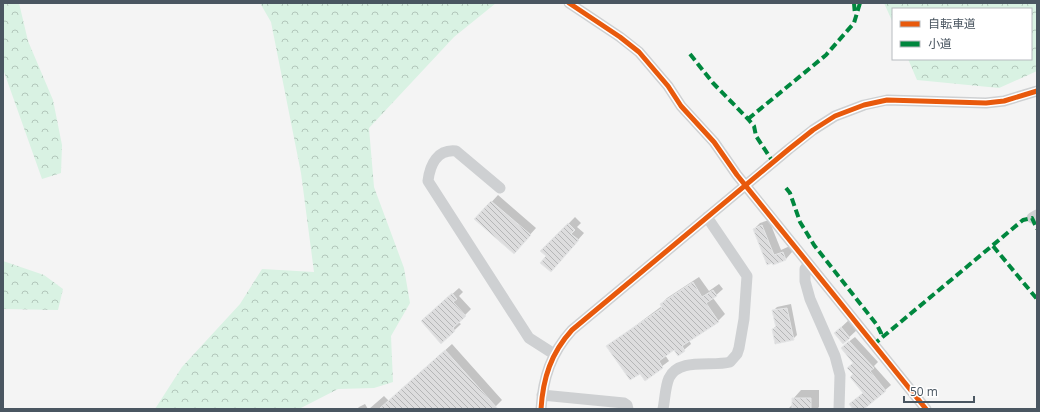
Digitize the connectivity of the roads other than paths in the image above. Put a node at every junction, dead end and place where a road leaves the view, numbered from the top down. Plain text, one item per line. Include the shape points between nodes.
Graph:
1 (569, 3) edge
2 (1037, 91) edge
3 (745, 185) junction
4 (500, 188) dead end
5 (706, 217) junction
6 (809, 264) junction
7 (554, 354) junction
8 (542, 394) junction
9 (541, 409) edge
10 (628, 409) edge
11 (663, 409) edge
12 (839, 409) edge
13 (926, 409) edge

1 - 3 street via 639,52 668,86 681,106 714,142
2 - 3 street via 1004,101 986,103 887,100 849,109 813,130
3 - 5 street
3 - 6 street
4 - 7 street via 456,151 448,150 442,153 429,169 428,180 526,334 533,342
5 - 7 street via 580,323
5 - 11 street via 747,276 739,348 730,362 687,365 673,372 669,379
6 - 12 street via 805,269 805,281 810,299 835,356 840,375
6 - 13 street
7 - 8 street via 544,379
8 - 9 street
8 - 10 street via 624,403 628,404

